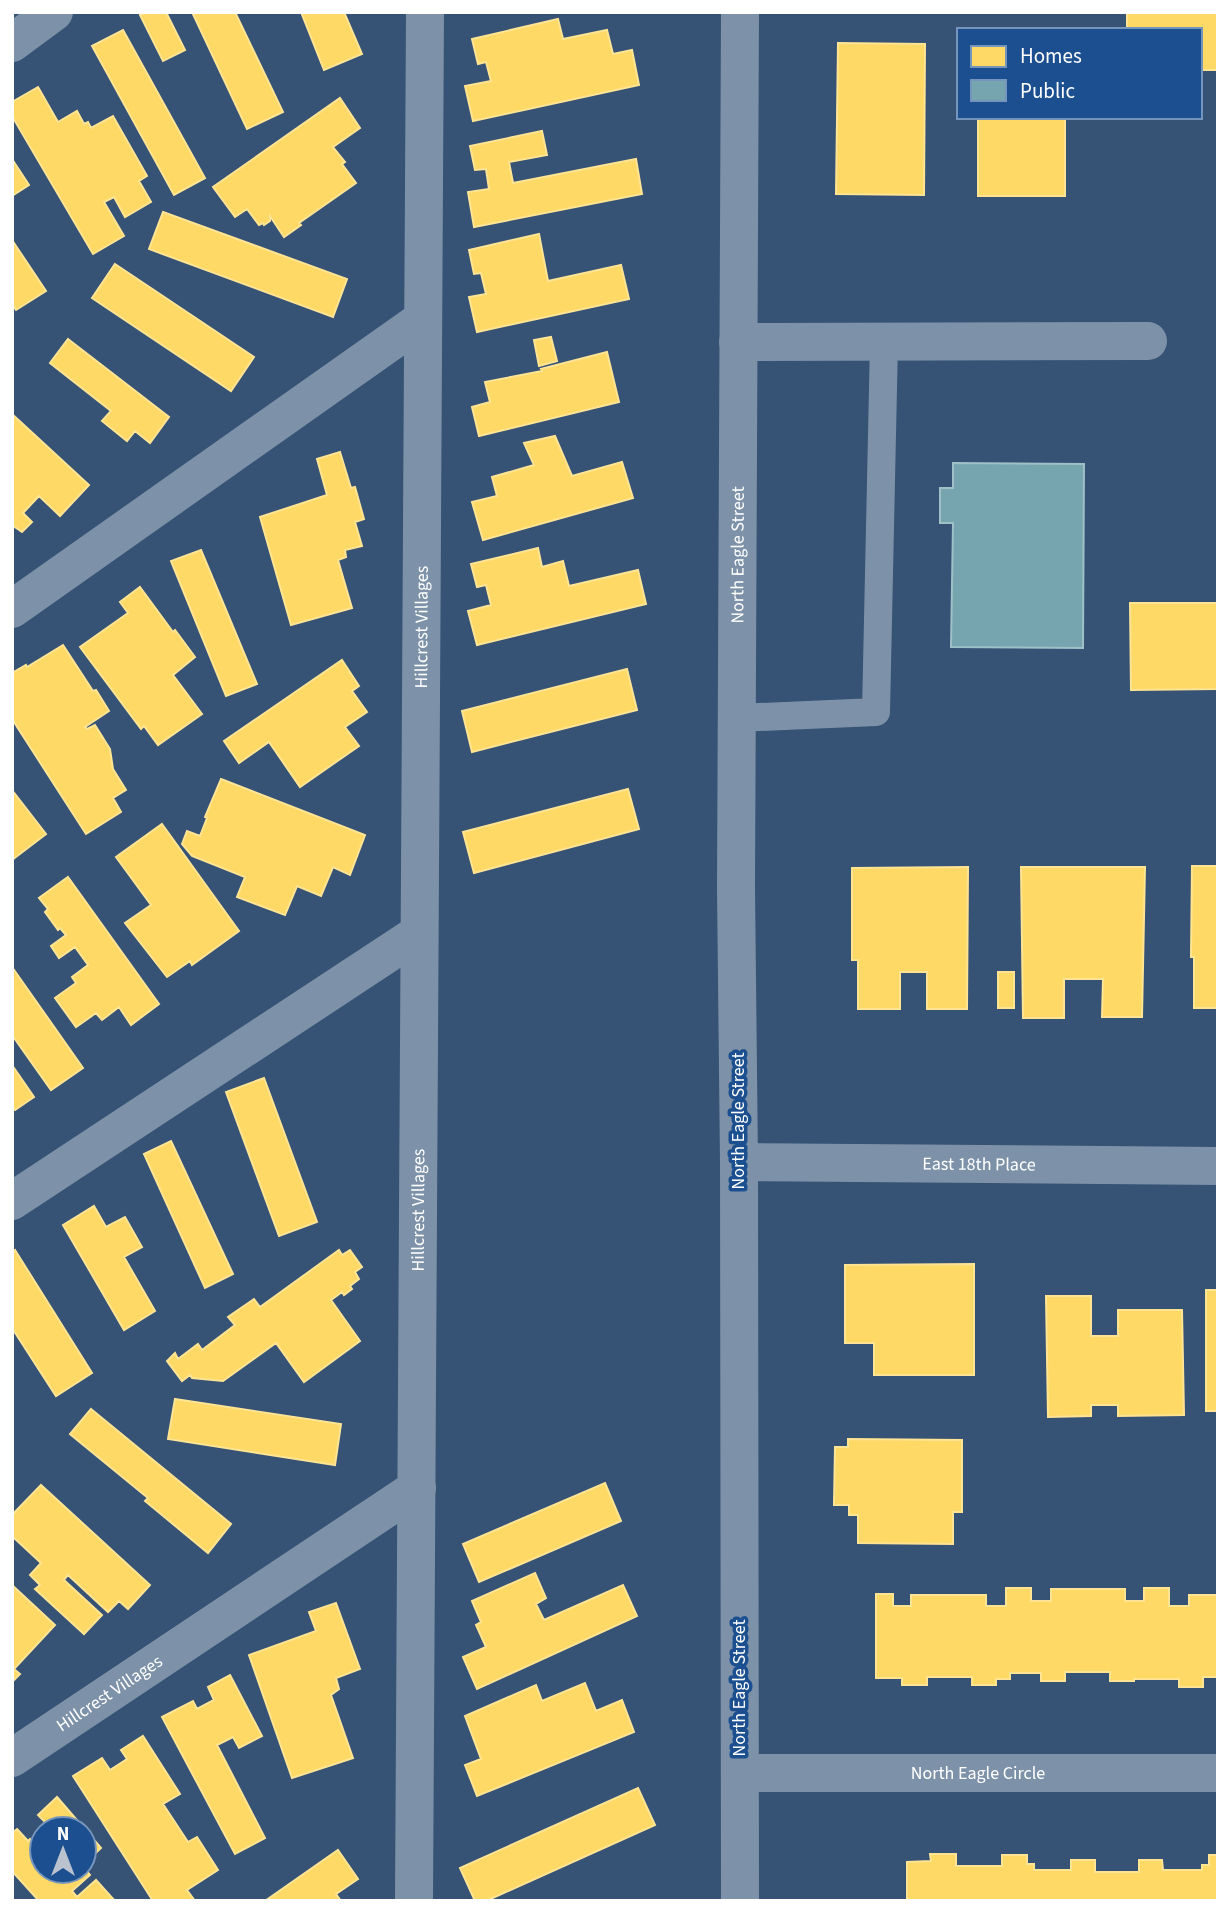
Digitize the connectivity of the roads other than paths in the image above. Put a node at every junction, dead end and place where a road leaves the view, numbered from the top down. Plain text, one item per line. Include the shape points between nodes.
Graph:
1 (54, 12) edge
2 (425, 12) edge
3 (740, 12) edge
4 (12, 43) edge
5 (423, 319) junction
6 (1148, 341) dead end
7 (738, 342) junction
8 (884, 342) junction
9 (12, 609) edge
10 (737, 718) junction
11 (419, 933) junction
12 (739, 1162) junction
13 (1218, 1166) edge
14 (12, 1201) edge
15 (416, 1488) junction
16 (12, 1758) edge
17 (740, 1773) junction
18 (1218, 1773) edge
19 (414, 1901) edge
20 (740, 1901) edge

1 - 4 street
2 - 5 street, Hillcrest Villages
3 - 7 street, North Eagle Street
5 - 9 street
5 - 11 street, Hillcrest Villages
6 - 8 street
7 - 8 street
7 - 10 street, North Eagle Street
8 - 10 lane via 876,712
10 - 12 street, North Eagle Street
11 - 14 street
11 - 15 street, Hillcrest Villages
12 - 13 street, East 18th Place
12 - 17 street, North Eagle Street
15 - 16 street, Hillcrest Villages
15 - 19 street, Hillcrest Villages
17 - 18 street, North Eagle Circle
17 - 20 street, North Eagle Street

